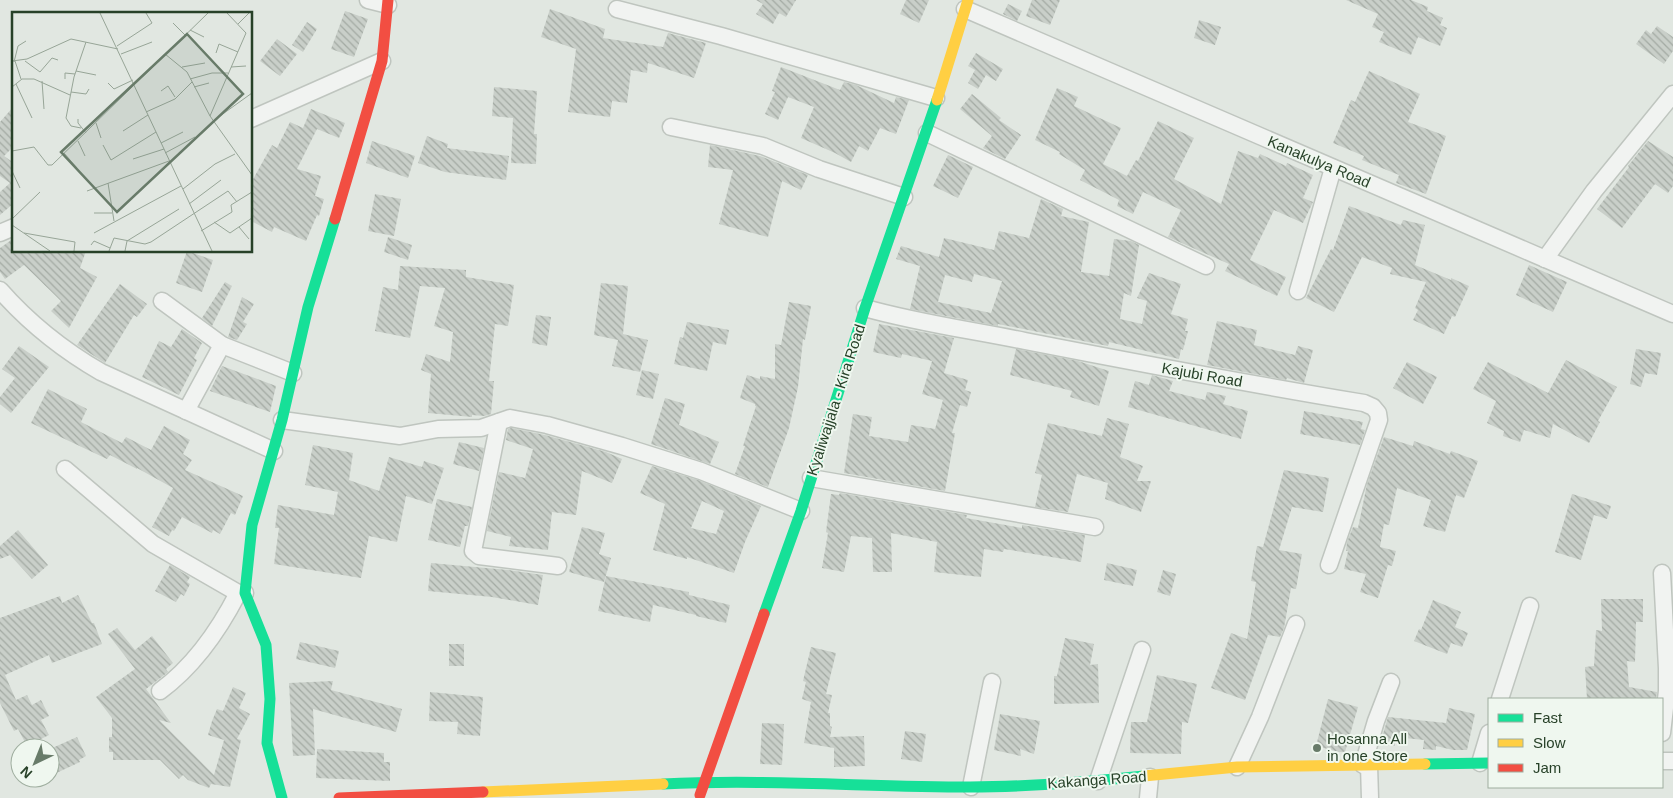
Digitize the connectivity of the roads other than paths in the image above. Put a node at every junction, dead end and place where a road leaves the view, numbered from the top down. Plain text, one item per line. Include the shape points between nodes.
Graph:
1 (368, 0) edge
2 (388, 2) edge
3 (966, 5) edge
4 (617, 9) dead end
5 (382, 60) junction
6 (1673, 94) edge
7 (936, 98) junction
8 (252, 119) edge
9 (670, 127) dead end
10 (927, 133) junction
11 (1333, 168) junction
12 (904, 197) junction
13 (12, 228) edge
14 (0, 233) edge
15 (1545, 259) junction
16 (1206, 266) dead end
17 (0, 290) edge
18 (1298, 291) dead end
19 (162, 301) dead end
20 (865, 308) junction
21 (1673, 314) edge
22 (222, 345) junction
23 (293, 373) junction
24 (186, 411) junction
25 (282, 420) junction
26 (499, 422) junction
27 (274, 452) junction
28 (65, 469) dead end
29 (811, 478) junction
30 (801, 511) junction
31 (1095, 528) dead end
32 (1329, 565) dead end
33 (558, 566) dead end
34 (1662, 573) dead end
35 (242, 593) junction
36 (1530, 606) dead end
37 (1296, 624) dead end
38 (1142, 650) dead end
39 (992, 682) dead end
40 (1391, 682) dead end
41 (160, 691) dead end
42 (1500, 698) edge
43 (1663, 725) edge
44 (1488, 740) edge
45 (1485, 763) edge
46 (1366, 765) junction
47 (1237, 767) junction
48 (1150, 777) junction
49 (1098, 781) junction
50 (704, 782) junction
51 (971, 787) junction
52 (282, 798) edge
53 (339, 798) edge
54 (699, 798) edge
55 (1148, 798) edge
56 (1370, 798) edge

1 - 2 street
2 - 5 street
3 - 7 street, Kyaliwajjala - Kira Road
3 - 11 street, Kanakulya Road
4 - 7 street
5 - 8 street
5 - 23 street via 308,307
6 - 15 street via 1594,191
7 - 10 street, Kyaliwajjala - Kira Road
9 - 12 street via 763,146
10 - 12 street, Kyaliwajjala - Kira Road
10 - 16 street
11 - 15 street, Kanakulya Road
11 - 18 street
12 - 20 street, Kyaliwajjala - Kira Road
13 - 14 street
15 - 21 street, Kanakulya Road
17 - 24 street via 42,332 74,356
19 - 22 street
20 - 29 street, Kyaliwajjala - Kira Road
20 - 32 street, Kajubi Road via 1175,370 1364,403 1378,413 1378,420
22 - 23 street
22 - 24 street
23 - 25 street
24 - 27 street
25 - 26 street via 400,436 438,428 481,428
25 - 27 street
26 - 30 street via 510,418 547,425 622,446 701,472
26 - 33 street via 473,551 479,556
27 - 35 street via 252,525
28 - 35 street via 153,544
29 - 30 street, Kyaliwajjala - Kira Road
29 - 31 street
30 - 50 street, Kyaliwajjala - Kira Road
34 - 43 street via 1667,668
35 - 41 street via 204,648 178,678
35 - 52 street via 266,646 270,699 268,743
36 - 42 street
37 - 47 street
38 - 49 street
39 - 51 street
40 - 46 street via 1376,721
44 - 45 street
45 - 46 street, Kakanga Road
46 - 47 street, Kakanga Road
46 - 56 street
47 - 48 street, Kakanga Road
48 - 49 street, Kakanga Road
48 - 55 street
49 - 51 street, Kakanga Road
50 - 51 street, Kakanga Road
50 - 53 street, Kakanga Road
50 - 54 street, Kyaliwajjala - Kira Road

